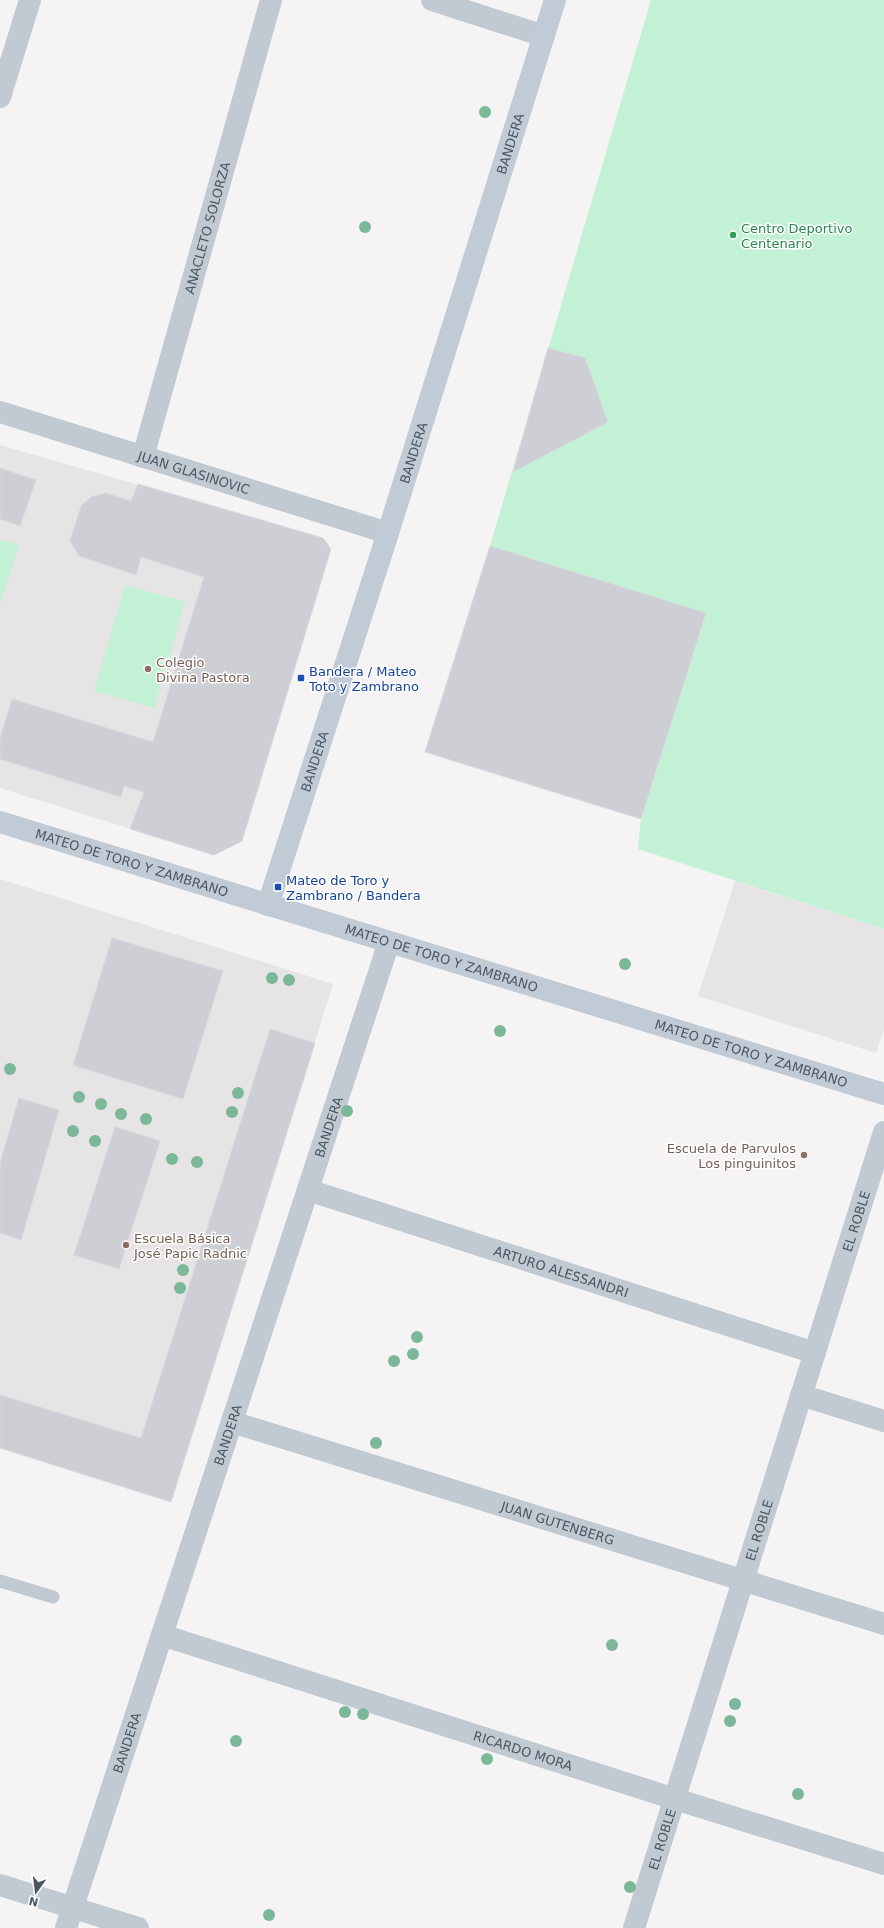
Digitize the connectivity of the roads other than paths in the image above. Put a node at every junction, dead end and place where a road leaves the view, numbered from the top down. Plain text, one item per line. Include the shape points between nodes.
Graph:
1 (30, 0) edge
2 (271, 0) edge
3 (432, 0) edge
4 (556, 0) edge
5 (544, 36) junction
6 (0, 97) edge
7 (0, 412) edge
8 (143, 457) junction
9 (388, 533) junction
10 (0, 822) edge
11 (268, 905) junction
12 (389, 942) junction
13 (884, 1094) edge
14 (884, 1132) edge
15 (308, 1190) junction
16 (814, 1353) junction
17 (802, 1395) junction
18 (884, 1421) edge
19 (232, 1422) junction
20 (743, 1580) junction
21 (0, 1581) edge
22 (53, 1597) dead end
23 (884, 1624) edge
24 (162, 1635) junction
25 (675, 1799) junction
26 (884, 1864) edge
27 (0, 1885) edge
28 (73, 1907) junction
29 (66, 1928) edge
30 (138, 1928) edge
31 (634, 1928) edge

1 - 6 street
2 - 8 street, ANACLETO SOLORZA
3 - 5 street
4 - 5 street, BANDERA
5 - 9 street, BANDERA
7 - 8 street, JUAN GLASINOVIC
8 - 9 street, JUAN GLASINOVIC
9 - 11 street, BANDERA
10 - 11 street, MATEO DE TORO Y ZAMBRANO
11 - 12 street, MATEO DE TORO Y ZAMBRANO
12 - 13 street, MATEO DE TORO Y ZAMBRANO
12 - 15 street, BANDERA
14 - 16 street, EL ROBLE
15 - 16 street, ARTURO ALESSANDRI
15 - 19 street, BANDERA
16 - 17 street, EL ROBLE
17 - 18 street
17 - 20 street, EL ROBLE
19 - 20 street, JUAN GUTENBERG
19 - 24 street, BANDERA
20 - 23 street, JUAN GUTENBERG
20 - 25 street, EL ROBLE
21 - 22 lane
24 - 25 street, RICARDO MORA
24 - 28 street, BANDERA
25 - 26 street, RICARDO MORA
25 - 31 street, EL ROBLE
27 - 28 street
28 - 29 street, BANDERA
28 - 30 street

